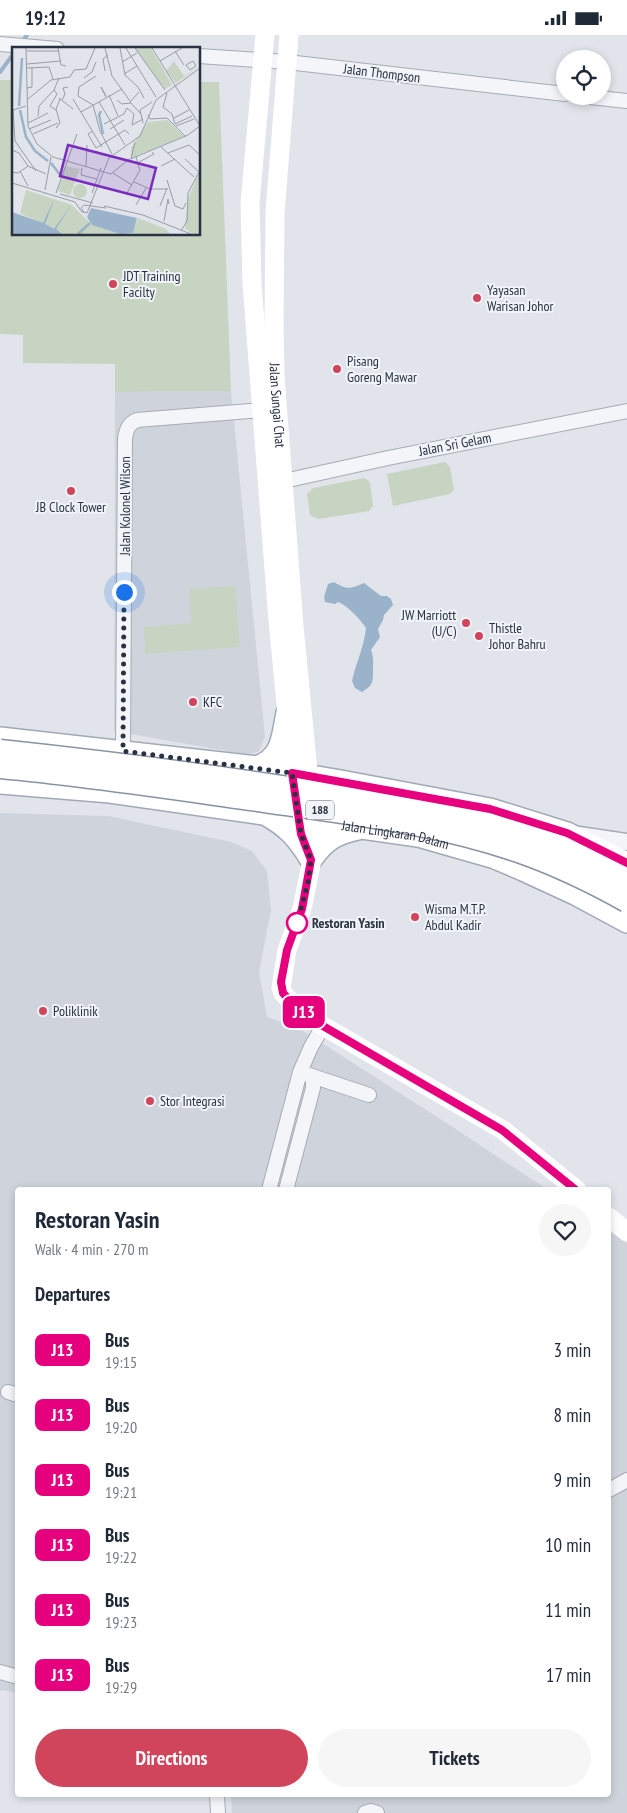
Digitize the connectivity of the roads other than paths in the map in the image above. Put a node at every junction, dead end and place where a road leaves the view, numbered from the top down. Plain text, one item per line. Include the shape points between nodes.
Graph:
1 (266, 35) edge
2 (289, 35) edge
3 (0, 44) edge
4 (32, 47) edge
5 (200, 56) edge
6 (262, 60) junction
7 (287, 62) junction
8 (556, 93) edge
9 (611, 99) edge
10 (627, 101) edge
11 (261, 410) junction
12 (627, 411) edge
13 (284, 481) junction
14 (287, 713) junction
15 (0, 738) edge
16 (0, 751) edge
17 (123, 751) junction
18 (0, 767) edge
19 (257, 767) junction
20 (300, 774) junction
21 (0, 783) edge
22 (264, 814) junction
23 (306, 819) junction
24 (364, 828) junction
25 (567, 833) junction
26 (627, 842) edge
27 (311, 860) junction
28 (627, 863) edge
29 (627, 879) edge
30 (627, 901) edge
31 (627, 922) edge
32 (323, 1026) junction
33 (307, 1075) junction
34 (369, 1095) dead end
35 (270, 1187) edge
36 (287, 1187) edge
37 (572, 1187) edge
38 (611, 1219) edge
39 (627, 1233) edge
40 (627, 1480) edge
41 (611, 1489) edge
42 (0, 1672) edge
43 (15, 1676) edge
44 (217, 1797) edge
45 (218, 1813) edge
46 (365, 1813) edge
47 (377, 1813) edge

1 - 6 main road, Jalan Sungai Chat
2 - 7 main road, Jalan Sungai Chat
3 - 4 street
5 - 6 street, Jalan Thompson
6 - 7 street, Jalan Thompson
6 - 11 main road, Jalan Sungai Chat via 250,203
7 - 8 street, Jalan Thompson
7 - 13 main road, Jalan Sungai Chat via 275,213 274,325
9 - 10 street
11 - 14 main road, Jalan Sungai Chat
11 - 17 street, Jalan Kolonel Wilson via 137,420 128,427 125,438
12 - 13 street, Jalan Sri Gelam
13 - 20 main road, Jalan Sungai Chat
14 - 19 main road via 278,750 272,759
14 - 20 main road, Jalan Sungai Chat
15 - 17 main road
16 - 29 highway, Jalan Lingkaran Dalam / 188, bridge via 280,786 416,807 520,831 585,857
17 - 19 main road
18 - 30 highway, Jalan Lingkaran Dalam / 188, bridge via 149,784 411,823 474,837 521,852 581,876
19 - 20 main road
20 - 23 main road
20 - 25 main road via 490,809
21 - 22 main road, Jalan Lingkaran Dalam via 110,792
22 - 23 main road, Jalan Lingkaran Dalam
22 - 27 main road via 293,834
23 - 24 main road, Jalan Lingkaran Dalam
23 - 27 main road via 304,843
24 - 27 main road via 327,840
24 - 31 main road, Jalan Lingkaran Dalam via 418,836 495,859 575,894
25 - 26 street
25 - 28 main road
27 - 32 main road via 302,909 287,950 281,988 292,1003
32 - 33 street via 311,1047
32 - 37 main road via 502,1130
33 - 34 street
33 - 35 street
33 - 36 street via 313,1088
38 - 39 main road
40 - 41 street
42 - 43 street
44 - 45 street
46 - 47 street

